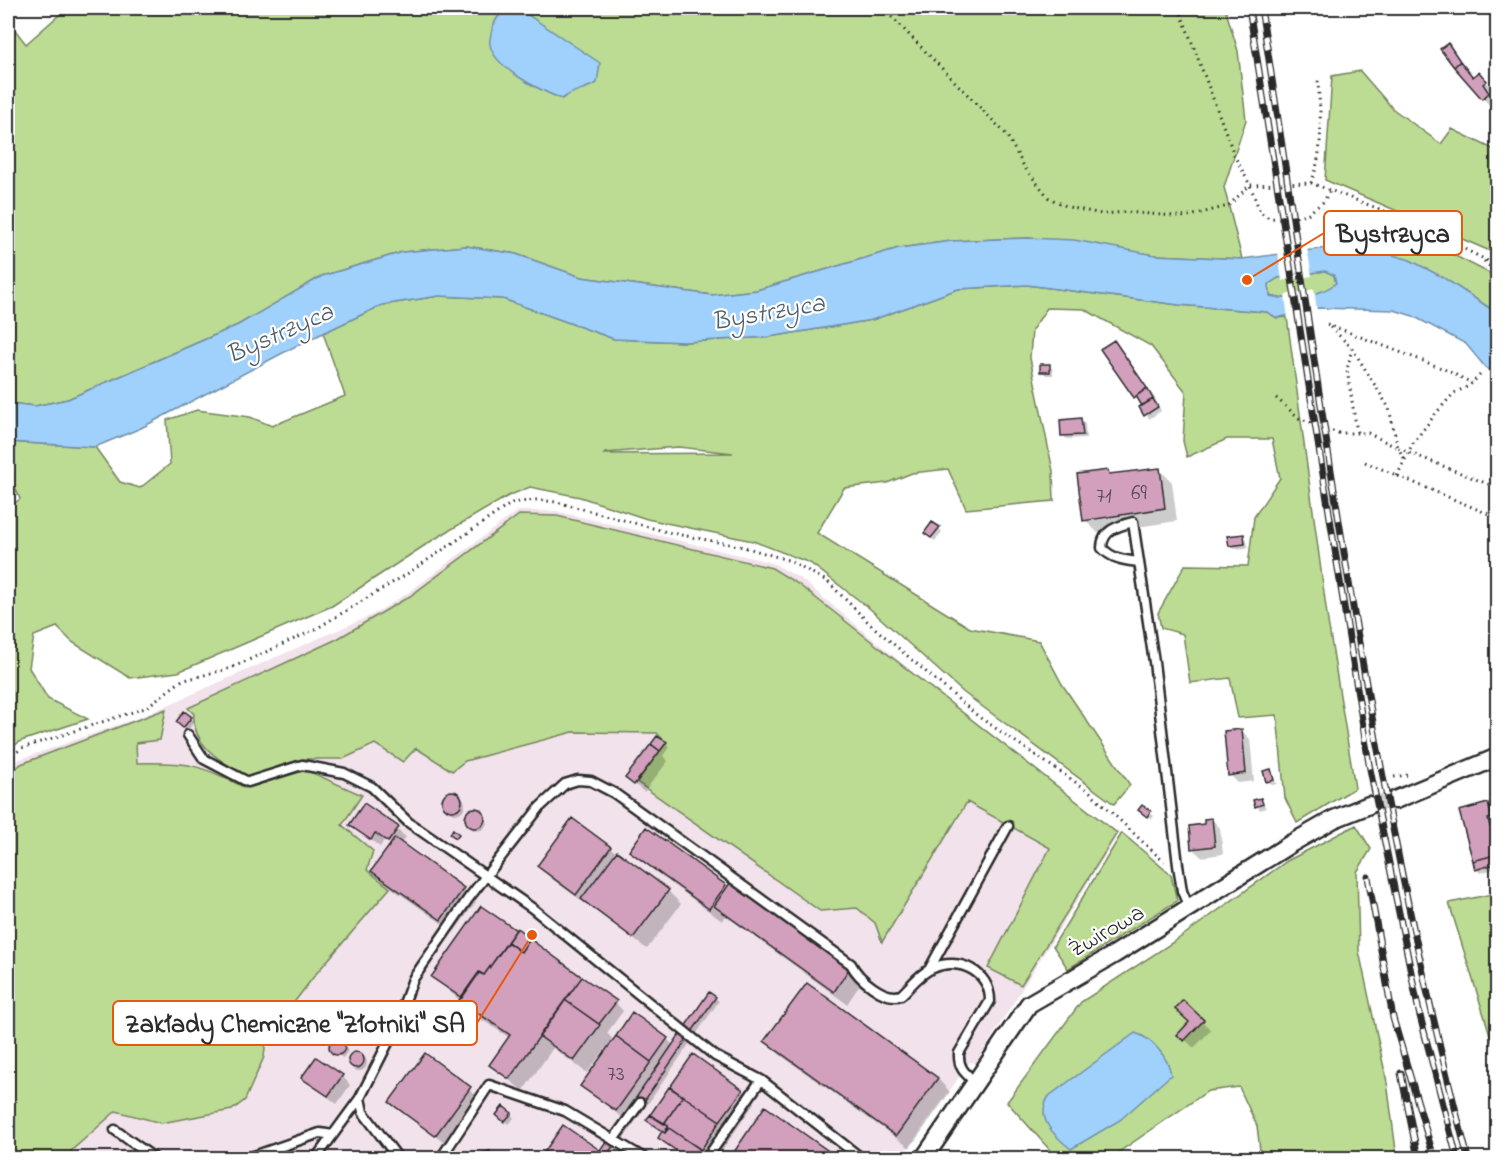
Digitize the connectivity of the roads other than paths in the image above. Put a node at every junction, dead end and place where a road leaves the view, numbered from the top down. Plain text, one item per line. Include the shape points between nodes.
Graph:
1 (1138, 562) junction
2 (188, 735) dead end
3 (1497, 758) edge
4 (1395, 800) tunnel mouth
5 (1369, 806) tunnel mouth
6 (1008, 826) dead end
7 (486, 876) junction
8 (1189, 908) junction
9 (930, 968) junction
10 (761, 1080) junction
11 (975, 1082) junction
12 (360, 1098) junction
13 (640, 1103) dead end
14 (115, 1130) dead end
15 (333, 1135) junction
16 (613, 1140) junction
17 (154, 1158) edge
18 (248, 1158) edge
19 (316, 1158) edge
20 (398, 1158) edge
21 (441, 1158) edge
22 (644, 1158) edge
23 (707, 1158) edge
24 (858, 1158) edge
25 (924, 1158) edge

1 - 1 lane via 1132,522 1108,531 1102,540 1107,554
1 - 8 lane via 1178,866
2 - 7 lane via 204,759 248,783 302,765 344,773 372,787 408,822
3 - 4 street
5 - 8 street, Żwirowa via 1334,819
6 - 9 lane
7 - 9 lane via 553,793 565,784 591,781 614,793 775,907 851,964 857,977 887,995 901,995
7 - 10 lane via 618,975 715,1056
7 - 12 lane via 413,979 394,1031
8 - 11 street, Żwirowa via 1029,1004
9 - 11 lane via 963,965 987,985 990,1001 959,1053 958,1063
10 - 23 lane
10 - 24 lane
11 - 25 street, Żwirowa
12 - 15 lane
12 - 20 lane via 363,1112
13 - 16 lane
14 - 17 lane
15 - 18 lane via 320,1133
15 - 19 lane
16 - 21 lane via 565,1111 489,1085
16 - 22 lane

